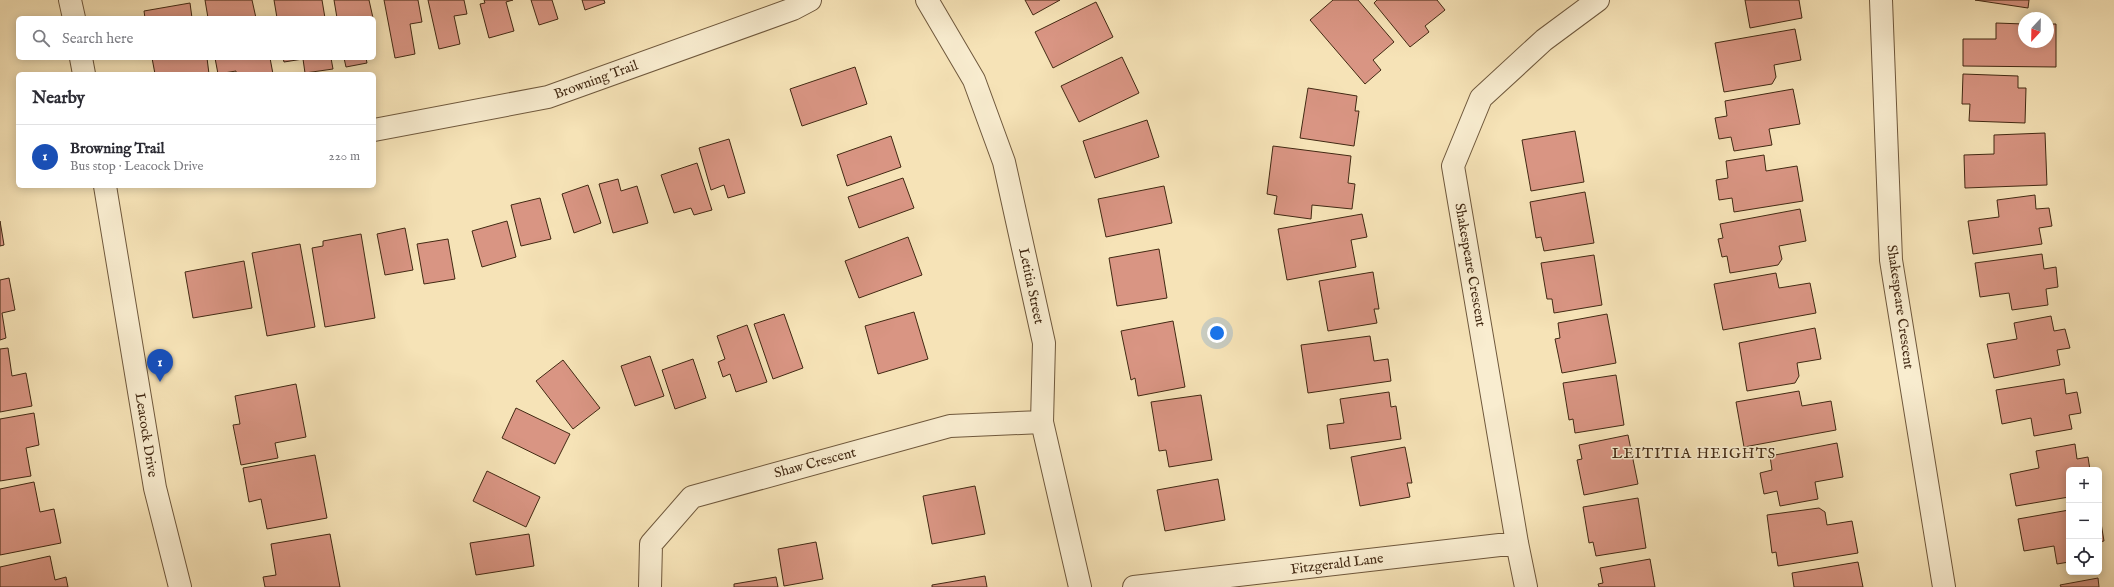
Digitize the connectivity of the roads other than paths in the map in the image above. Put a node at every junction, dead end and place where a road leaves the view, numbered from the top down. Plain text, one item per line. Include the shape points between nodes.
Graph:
1 (70, 0) edge
2 (810, 0) edge
3 (928, 0) edge
4 (1598, 0) edge
5 (1881, 0) edge
6 (74, 16) edge
7 (81, 60) edge
8 (84, 72) edge
9 (376, 130) edge
10 (105, 188) edge
11 (1042, 422) junction
12 (1517, 543) junction
13 (180, 587) edge
14 (650, 587) edge
15 (1080, 587) edge
16 (1134, 587) edge
17 (1526, 587) edge
18 (1944, 587) edge

1 - 6 street
2 - 9 street, Browning Trail via 792,9 548,97
3 - 11 street, Letitia Street via 974,80 1004,162 1044,343
4 - 12 street, Shakespeare Crescent via 1544,40 1482,98 1453,166
5 - 18 street, Shakespeare Crescent via 1891,260
7 - 8 street
10 - 13 street, Leacock Drive via 155,488
11 - 14 street, Shaw Crescent via 950,426 692,497 651,544
11 - 15 street, Letitia Street
12 - 16 street, Fitzgerald Lane
12 - 17 street, Shakespeare Crescent

